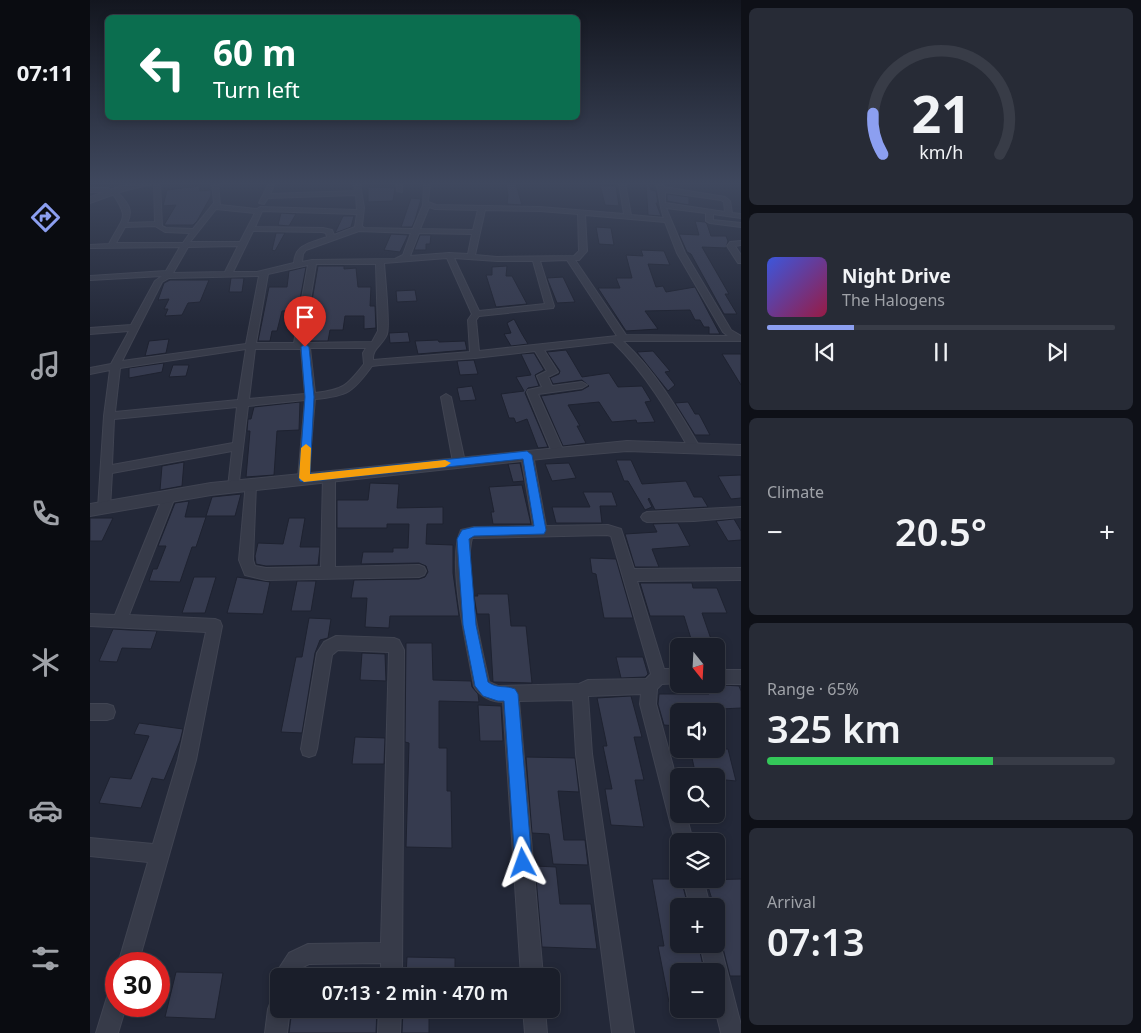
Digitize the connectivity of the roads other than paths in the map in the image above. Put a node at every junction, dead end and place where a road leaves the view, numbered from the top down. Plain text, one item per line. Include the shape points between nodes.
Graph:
1 (119, 231) edge
2 (194, 231) edge
3 (249, 231) edge
4 (328, 231) edge
5 (347, 231) edge
6 (416, 231) edge
7 (452, 231) edge
8 (582, 231) edge
9 (672, 231) edge
10 (476, 232) joint
11 (330, 236) junction
12 (243, 240) junction
13 (741, 243) edge
14 (186, 245) junction
15 (93, 246) dead end
16 (111, 246) junction
17 (449, 255) junction
18 (470, 256) junction
19 (402, 259) junction
20 (536, 259) junction
21 (570, 259) junction
22 (312, 262) junction
23 (380, 262) junction
24 (741, 262) edge
25 (298, 263) junction
26 (264, 272) junction
27 (168, 274) junction
28 (227, 275) junction
29 (90, 278) edge
30 (476, 314) junction
31 (134, 328) junction
32 (90, 331) edge
33 (619, 338) junction
34 (739, 340) edge
35 (375, 345) junction
36 (250, 346) junction
37 (301, 347) junction
38 (538, 347) junction
39 (475, 355) junction
40 (370, 364) junction
41 (115, 366) junction
42 (90, 371) edge
43 (582, 385) dead end
44 (548, 389) junction
45 (310, 397) junction
46 (446, 397) dead end
47 (242, 404) junction
48 (110, 416) junction
49 (238, 446) junction
50 (695, 450) junction
51 (741, 450) edge
52 (558, 452) junction
53 (527, 455) junction
54 (459, 462) junction
55 (106, 470) junction
56 (329, 476) junction
57 (304, 478) junction
58 (250, 485) junction
59 (234, 487) junction
60 (169, 496) junction
61 (97, 509) edge
62 (741, 512) edge
63 (647, 516) dead end
64 (540, 530) junction
65 (419, 571) dead end
66 (328, 573) junction
67 (741, 574) edge
68 (628, 575) junction
69 (90, 620) edge
70 (120, 621) junction
71 (725, 677) edge
72 (741, 677) edge
73 (670, 678) edge
74 (654, 682) junction
75 (580, 692) junction
76 (510, 694) junction
77 (90, 712) edge
78 (107, 712) dead end
79 (309, 749) dead end
80 (682, 833) edge
81 (90, 847) edge
82 (160, 854) junction
83 (131, 952) edge
84 (712, 953) edge
85 (392, 954) junction
86 (291, 968) edge
87 (391, 968) edge
88 (531, 968) edge
89 (112, 1017) edge
90 (278, 1018) edge
91 (390, 1018) edge
92 (535, 1018) edge
93 (107, 1033) edge
94 (276, 1033) edge
95 (389, 1033) edge
96 (536, 1033) edge
97 (623, 1033) edge
98 (732, 1033) edge

1 - 16 street
2 - 14 street
3 - 12 street
4 - 11 street
5 - 11 street
6 - 19 street
7 - 10 street
8 - 21 street via 583,251 580,256
9 - 34 street via 681,253 728,332
10 - 18 street
11 - 12 street
11 - 25 street via 303,248
12 - 14 street
12 - 28 street
13 - 24 street via 731,246
14 - 16 street
14 - 27 street
15 - 16 street
17 - 18 street
17 - 19 street
17 - 30 street
18 - 20 street via 497,260
19 - 23 street
20 - 21 street
20 - 30 street via 550,306
21 - 33 street
22 - 23 street
22 - 25 street
22 - 37 street
23 - 35 street via 383,331
25 - 26 street
26 - 28 street
26 - 36 street
27 - 28 street
27 - 29 street
27 - 31 street via 159,281
30 - 39 street via 472,320
31 - 32 street
31 - 41 street
33 - 34 street
33 - 38 street
33 - 50 street via 657,384
35 - 37 street
35 - 40 street via 367,353
36 - 37 street
36 - 41 street via 176,354
36 - 47 street
37 - 45 street
38 - 39 street
38 - 44 street via 553,372 542,376
39 - 40 street
40 - 45 street via 345,390
41 - 42 street
41 - 48 street
43 - 44 street
44 - 52 street via 535,390 532,394
45 - 47 street
45 - 57 street
46 - 54 street
47 - 48 street
47 - 49 street
48 - 55 street
49 - 55 street
49 - 59 street
50 - 51 street
50 - 52 street via 627,446
52 - 53 street
53 - 54 street
53 - 64 street
54 - 56 street
55 - 61 street
56 - 57 street
56 - 66 street
57 - 58 street
58 - 59 street
58 - 66 street via 246,560 250,571 266,574
59 - 60 street
60 - 61 street
60 - 70 street
62 - 63 street
64 - 68 street via 608,530 616,533
64 - 76 street via 474,532 466,534 463,539 470,625 482,686 498,694
65 - 66 street
67 - 68 street
68 - 74 street
69 - 70 street
70 - 82 street via 215,626 187,760
71 - 72 street
73 - 74 street
74 - 75 street via 588,688
74 - 80 street via 648,704
75 - 76 street
75 - 97 street via 584,754
76 - 88 street
77 - 78 street
79 - 85 street via 325,653 329,647 336,643 394,645 397,650
81 - 82 street
82 - 83 street
84 - 98 street
85 - 86 street via 308,954 296,960
85 - 87 street
89 - 93 street
90 - 94 street
91 - 95 street
92 - 96 street

